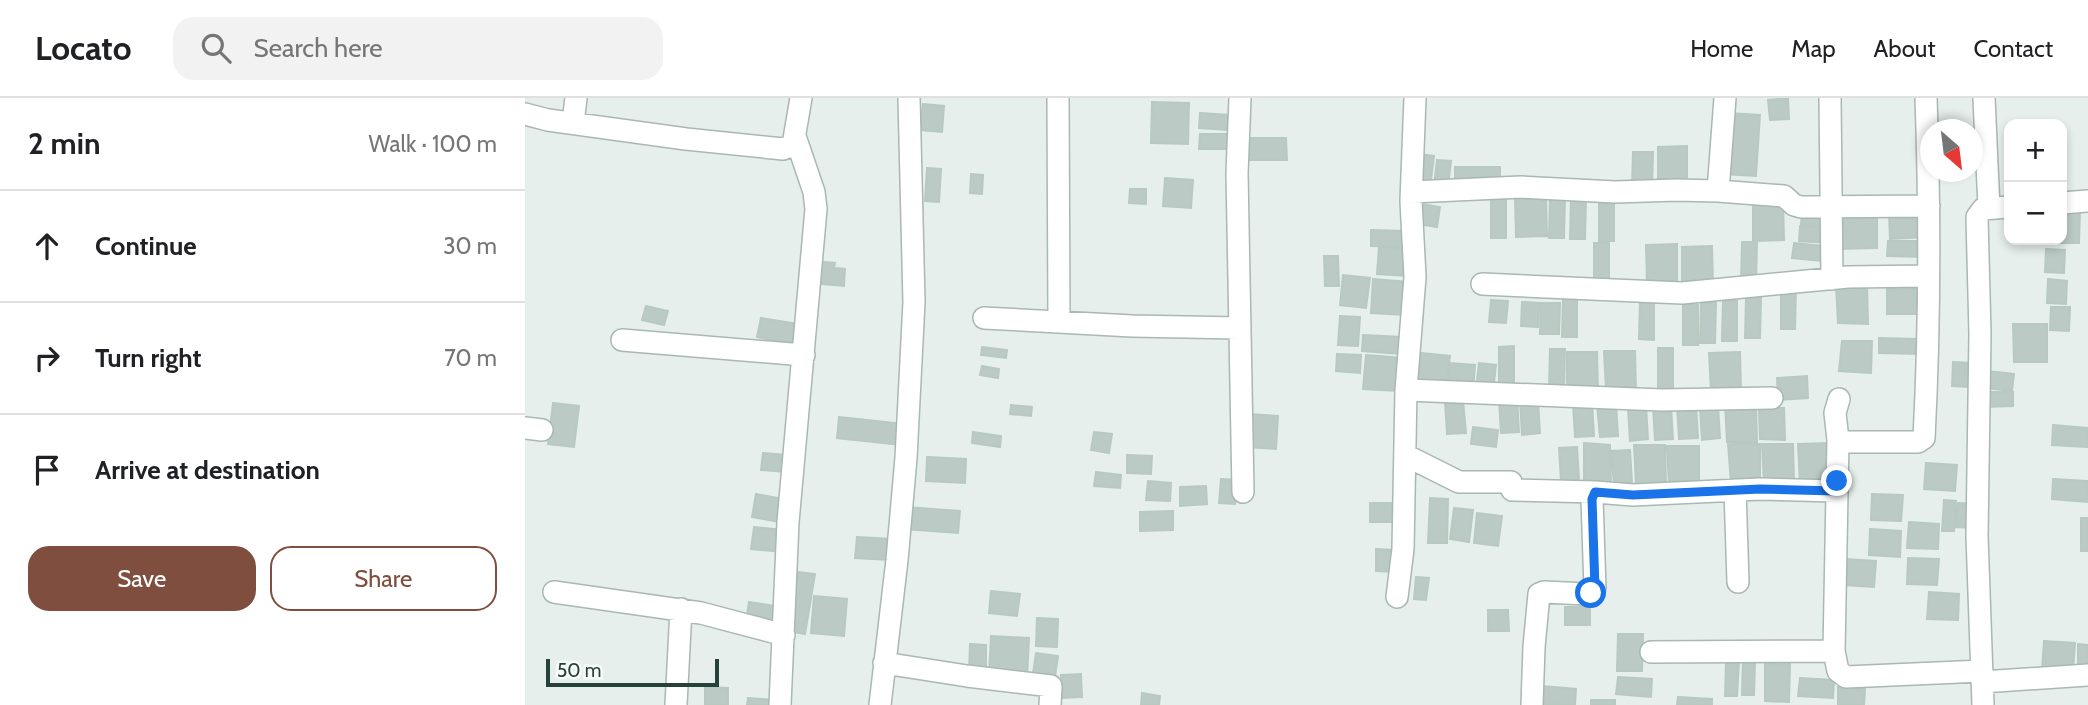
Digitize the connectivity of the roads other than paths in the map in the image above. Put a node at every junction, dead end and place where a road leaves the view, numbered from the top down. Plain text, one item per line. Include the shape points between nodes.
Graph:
1 (576, 98) edge
2 (801, 98) edge
3 (909, 98) edge
4 (1058, 98) edge
5 (1240, 98) edge
6 (1415, 98) edge
7 (1725, 98) edge
8 (1830, 98) edge
9 (1926, 98) edge
10 (1984, 98) edge
11 (525, 114) edge
12 (573, 123) junction
13 (795, 136) junction
14 (1719, 191) junction
15 (1412, 192) junction
16 (2088, 201) edge
17 (2067, 203) edge
18 (1929, 206) junction
19 (1832, 207) junction
20 (1999, 207) edge
21 (1929, 276) junction
22 (1832, 279) junction
23 (1482, 284) dead end
24 (984, 318) dead end
25 (1059, 322) junction
26 (1239, 328) junction
27 (622, 340) dead end
28 (804, 355) junction
29 (1406, 390) junction
30 (1772, 398) dead end
31 (1839, 399) dead end
32 (1838, 440) junction
33 (1405, 455) junction
34 (1735, 490) junction
35 (1836, 491) junction
36 (1243, 492) dead end
37 (1595, 492) junction
38 (1738, 582) dead end
39 (554, 592) dead end
40 (1397, 597) dead end
41 (681, 610) junction
42 (784, 635) junction
43 (1834, 650) junction
44 (1651, 652) dead end
45 (884, 663) junction
46 (2088, 675) edge
47 (1982, 677) junction
48 (676, 705) edge
49 (780, 705) edge
50 (880, 705) edge
51 (1050, 705) edge
52 (1532, 705) edge
53 (1983, 705) edge

1 - 12 street
2 - 13 street
3 - 45 street via 914,302 906,458
4 - 25 street
5 - 26 street
6 - 15 street
7 - 14 street
8 - 19 street
9 - 18 street
10 - 20 street
11 - 12 street
12 - 13 street via 783,149 793,145
13 - 28 street via 816,209
14 - 15 street via 1521,187
14 - 19 street via 1784,196 1801,207
15 - 29 street via 1415,277
16 - 17 street
18 - 19 street
18 - 21 street
19 - 22 street
20 - 47 street via 1983,209 1977,217
21 - 22 street
21 - 32 street via 1924,438 1918,442
22 - 23 street via 1682,293
24 - 25 street
25 - 26 street
26 - 36 street
27 - 28 street
28 - 42 street via 788,522
29 - 30 street via 1661,400
29 - 33 street
31 - 32 street via 1835,413
32 - 35 street
33 - 37 street via 1459,482
33 - 40 street
34 - 35 street
34 - 37 street via 1633,495
34 - 38 street
35 - 43 street
37 - 52 street via 1595,588 1587,594 1539,594
39 - 41 street
41 - 42 street
41 - 48 street
42 - 49 street
43 - 44 street
43 - 47 street via 1838,671 1846,677
45 - 50 street
45 - 51 street via 1051,686
46 - 47 street
47 - 53 street

